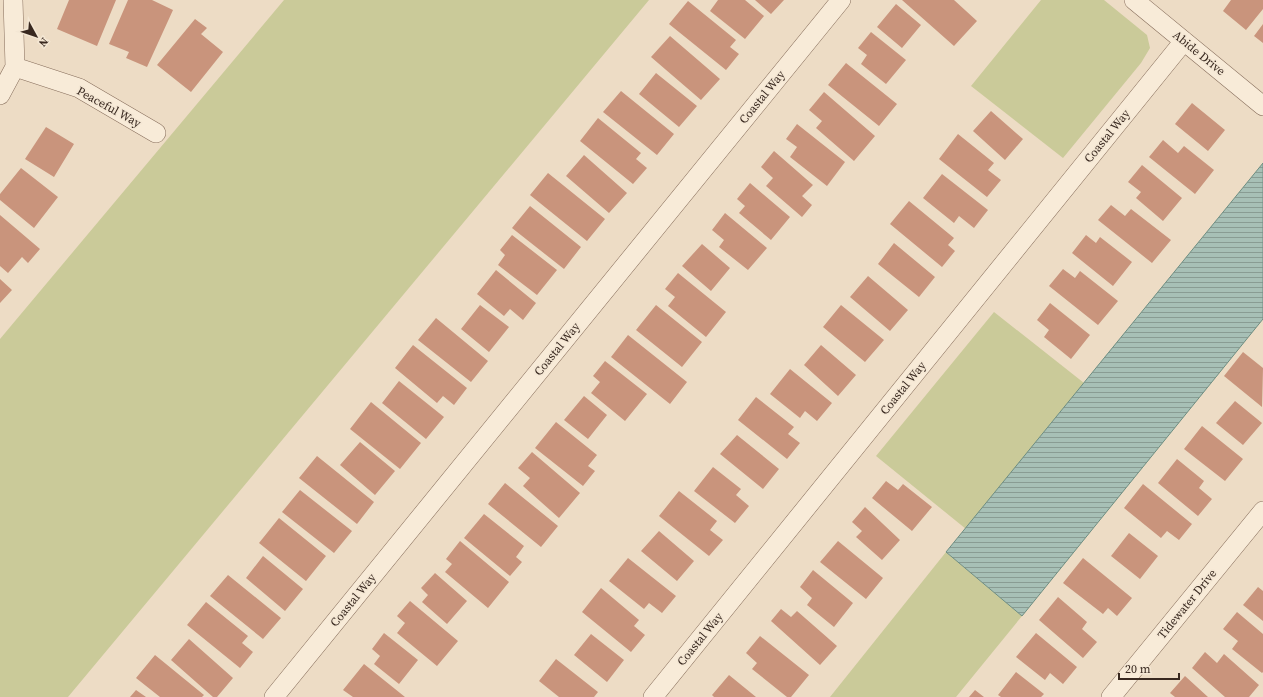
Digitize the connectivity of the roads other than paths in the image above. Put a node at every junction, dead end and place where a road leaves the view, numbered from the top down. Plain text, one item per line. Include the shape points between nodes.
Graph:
1 (13, 0) edge
2 (840, 0) edge
3 (1134, 0) edge
4 (1184, 41) junction
5 (15, 67) junction
6 (0, 95) edge
7 (1263, 106) edge
8 (156, 133) dead end
9 (1263, 511) edge
10 (283, 694) edge
11 (653, 697) edge
12 (1111, 697) edge

1 - 5 street
2 - 10 street, Coastal Way
3 - 4 street, Abide Drive
4 - 7 street, Abide Drive
4 - 11 street, Coastal Way
5 - 6 street
5 - 8 street, Peaceful Way via 79,88
9 - 12 street, Tidewater Drive

